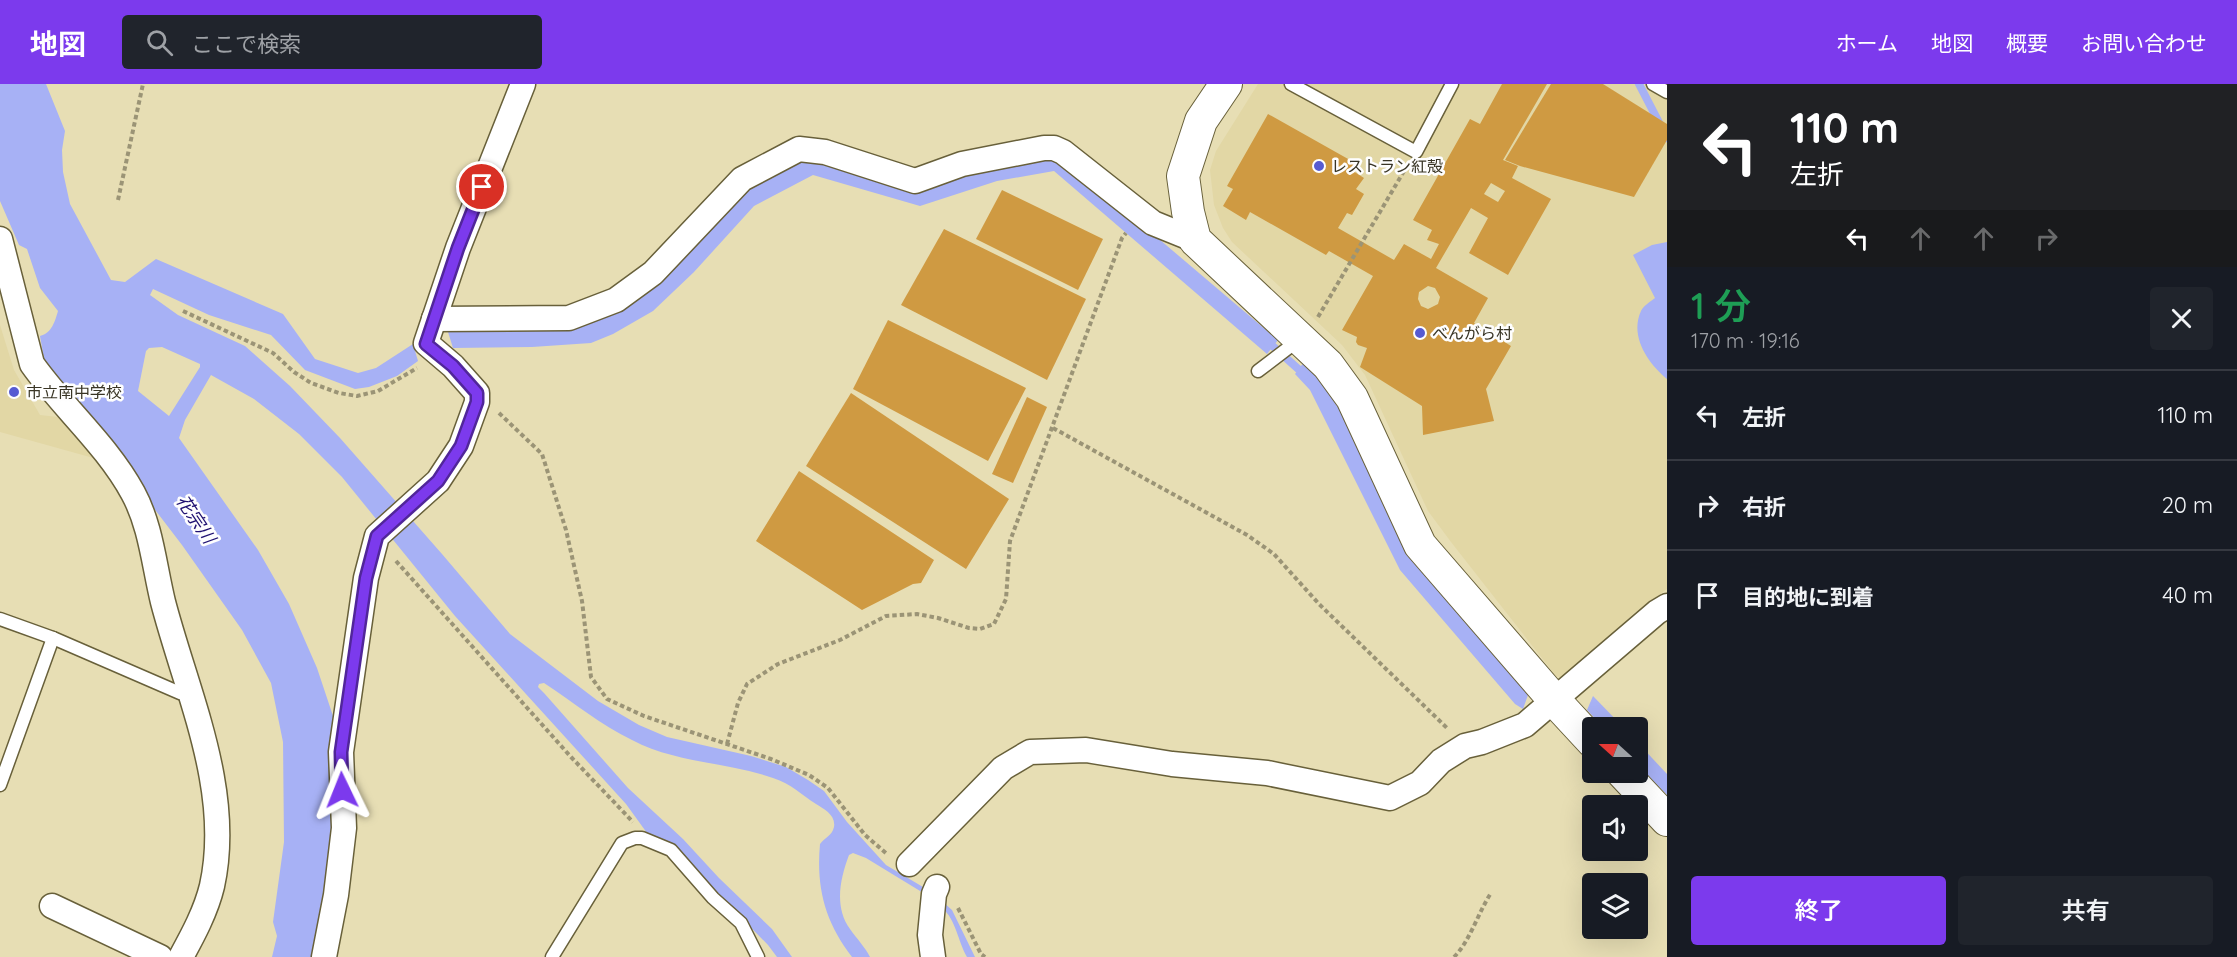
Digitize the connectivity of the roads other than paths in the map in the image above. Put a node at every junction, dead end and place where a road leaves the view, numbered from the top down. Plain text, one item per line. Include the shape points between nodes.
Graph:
1 (523, 84) edge
2 (1226, 84) edge
3 (1291, 84) edge
4 (1452, 84) edge
5 (1653, 84) edge
6 (1667, 92) edge
7 (0, 239) edge
8 (1195, 240) junction
9 (434, 319) junction
10 (1307, 332) junction
11 (1258, 371) dead end
12 (1667, 606) edge
13 (0, 619) edge
14 (53, 638) junction
15 (180, 693) dead end
16 (1555, 701) junction
17 (1582, 730) edge
18 (1632, 783) edge
19 (0, 785) edge
20 (1667, 820) edge
21 (909, 864) road end
22 (937, 888) road end
23 (52, 906) dead end
24 (160, 957) edge
25 (181, 957) edge
26 (324, 957) edge
27 (552, 957) edge
28 (758, 957) edge
29 (933, 957) edge

1 - 9 street
2 - 8 street via 1201,121 1183,176
3 - 4 lane via 1416,152
5 - 6 lane
7 - 25 street via 32,364 134,493 148,529 163,602 195,708 211,777 217,851 211,888
8 - 9 street via 1154,223 1054,148 962,164 915,181 825,152 799,149 742,179 653,273 616,300 568,318
8 - 10 street
9 - 26 street via 426,344 477,393 477,402 461,446 438,481 377,536 366,578 341,752 344,828
10 - 11 lane
10 - 16 street via 1352,398 1420,545
12 - 16 street
13 - 14 lane
14 - 15 lane
14 - 19 lane
16 - 17 street
16 - 21 street via 1525,724 1465,746 1441,761 1420,783 1390,798 1267,773 1172,764 1086,750 1030,753 1003,768
18 - 20 street
22 - 29 street via 930,935
23 - 24 street
27 - 28 lane via 622,843 635,838 671,850 741,923

